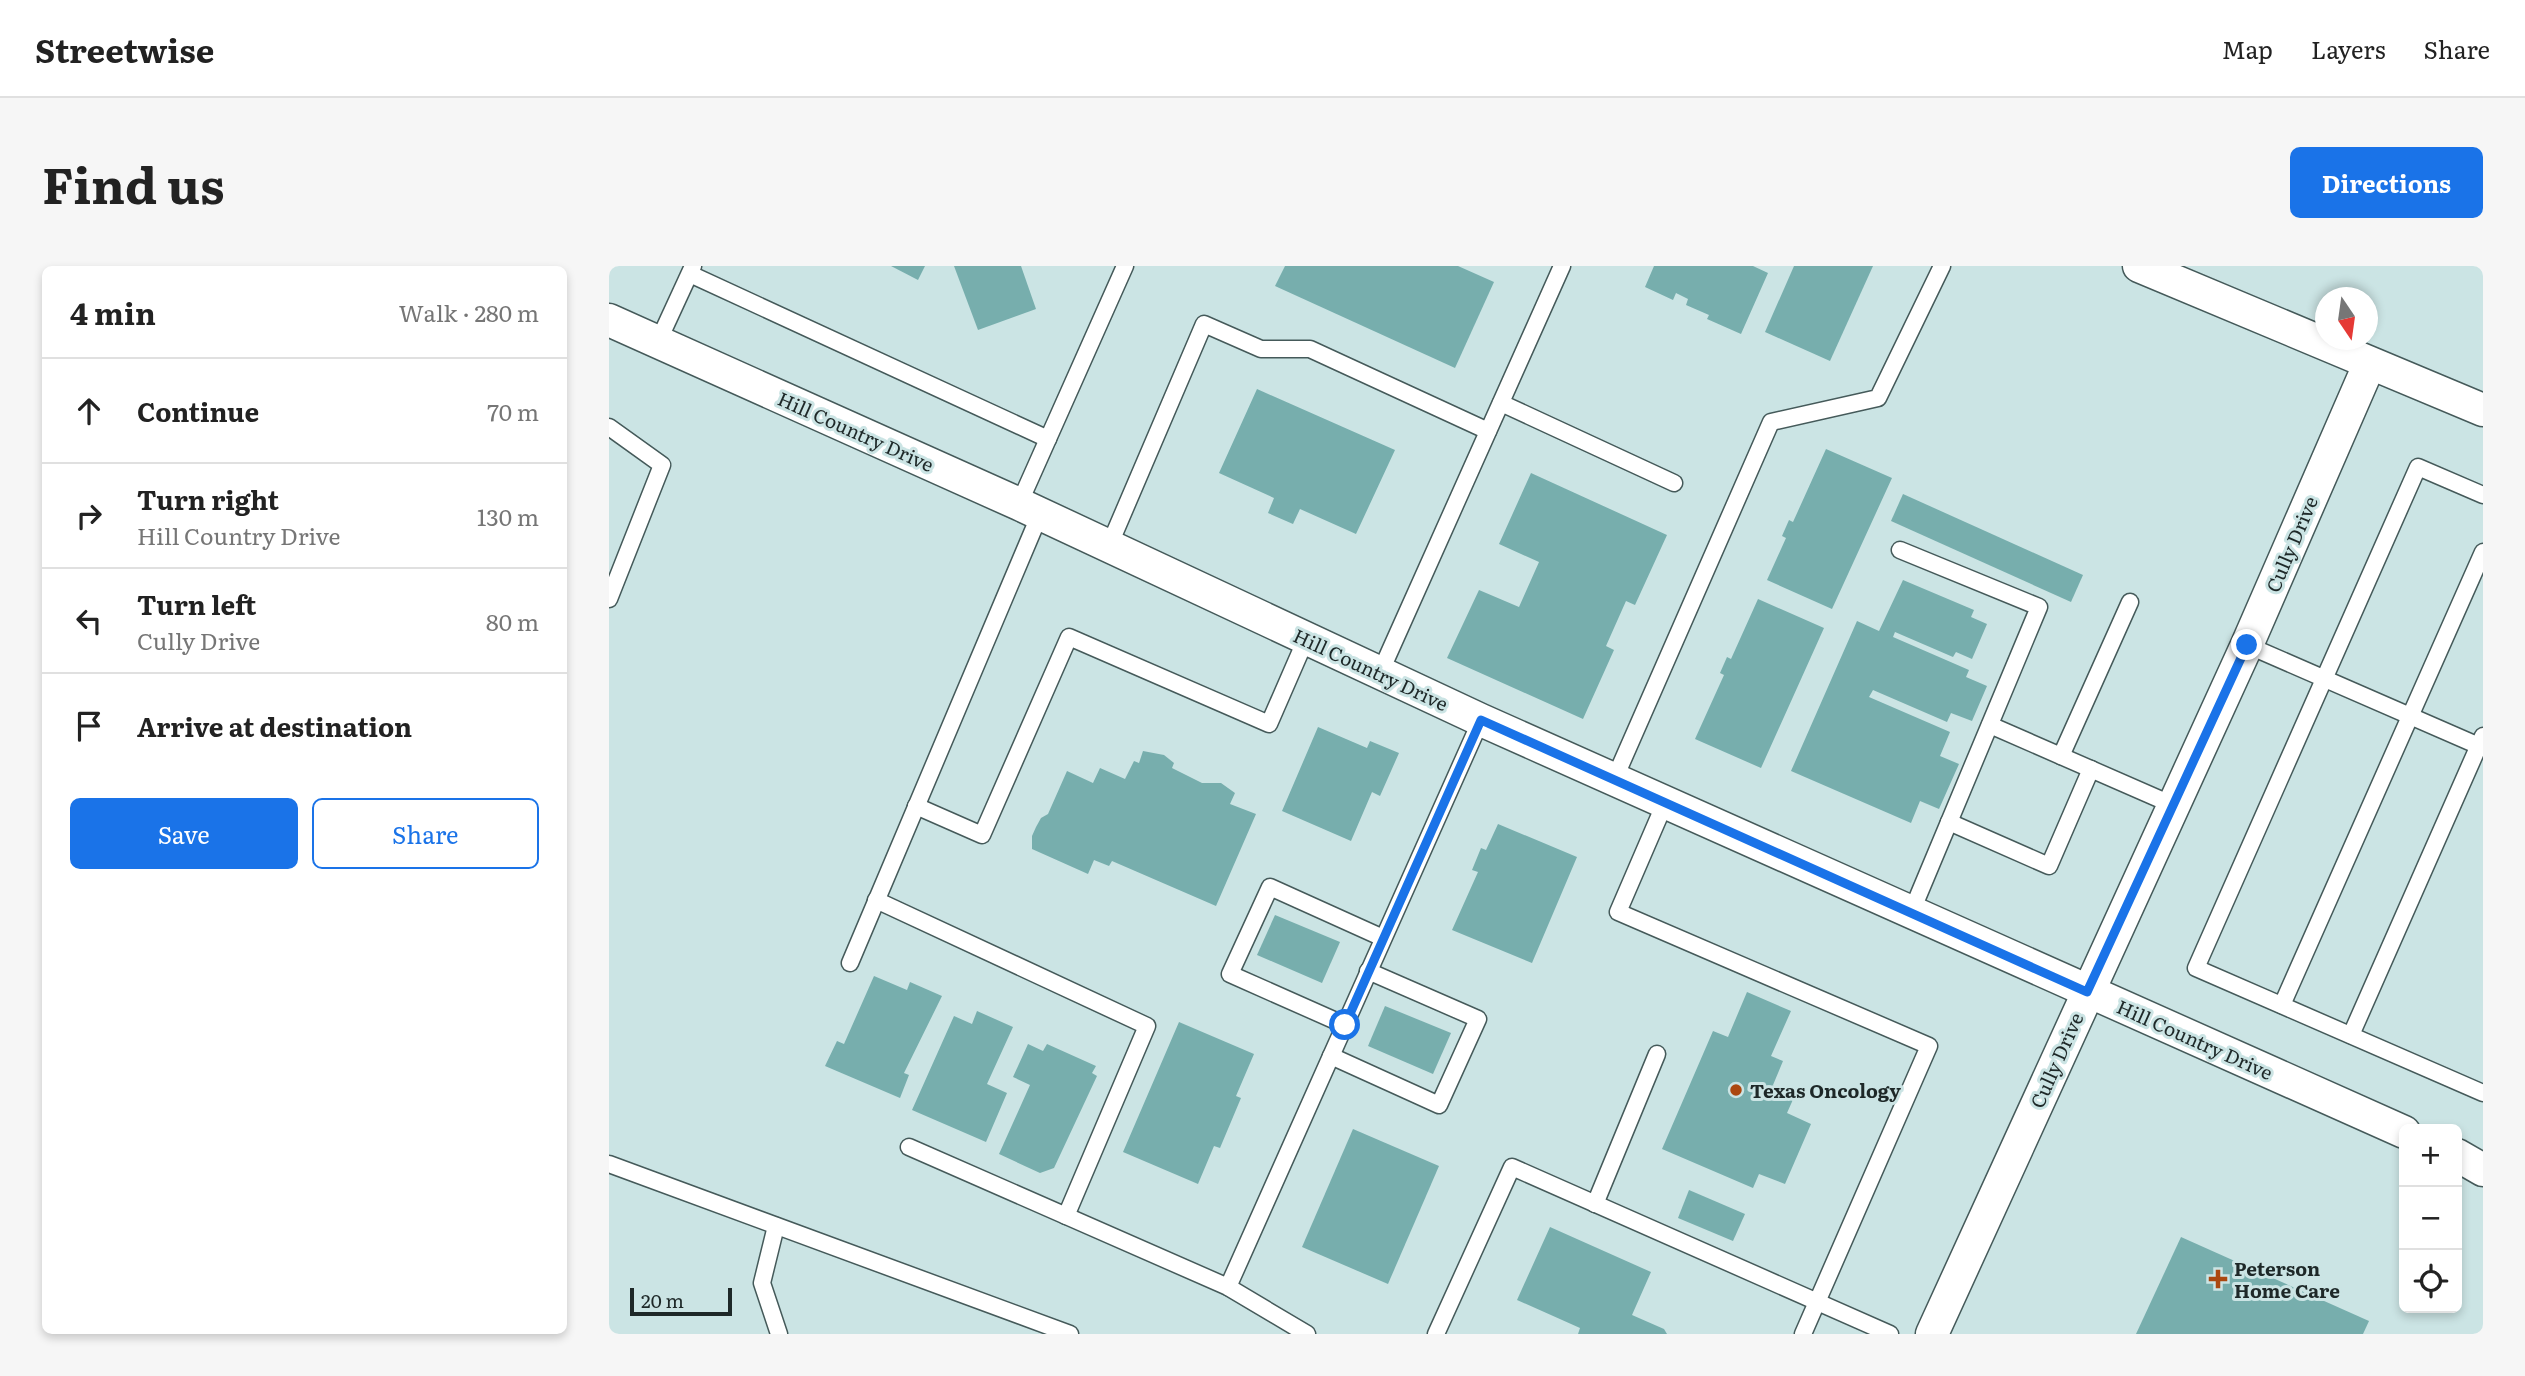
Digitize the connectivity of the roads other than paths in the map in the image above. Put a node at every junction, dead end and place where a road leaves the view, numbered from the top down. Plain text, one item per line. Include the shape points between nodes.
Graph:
1 (1125, 266) edge
2 (1562, 266) edge
3 (1942, 266) edge
4 (2139, 266) edge
5 (692, 270) edge
6 (609, 320) edge
7 (657, 342) junction
8 (2369, 365) junction
9 (1501, 403) junction
10 (2483, 410) edge
11 (609, 427) edge
12 (1488, 431) junction
13 (1048, 439) junction
14 (1674, 483) dead end
15 (2483, 495) edge
16 (1029, 509) junction
17 (1109, 546) junction
18 (1900, 550) dead end
19 (2483, 552) edge
20 (609, 599) edge
21 (2130, 602) dead end
22 (1306, 639) junction
23 (2247, 645) junction
24 (1380, 673) junction
25 (2324, 679) junction
26 (2410, 716) junction
27 (1481, 720) junction
28 (1990, 725) junction
29 (2481, 741) edge
30 (2061, 756) junction
31 (2091, 769) junction
32 (1614, 780) junction
33 (1665, 803) junction
34 (2173, 805) junction
35 (916, 806) junction
36 (1949, 822) junction
37 (876, 900) junction
38 (1911, 913) junction
39 (1383, 938) junction
40 (850, 963) dead end
41 (1369, 971) junction
42 (2087, 992) junction
43 (2282, 1005) junction
44 (1345, 1025) junction
45 (2351, 1035) junction
46 (1657, 1054) dead end
47 (1331, 1056) junction
48 (2483, 1093) edge
49 (2399, 1130) edge
50 (909, 1147) dead end
51 (2462, 1158) edge
52 (609, 1164) edge
53 (2483, 1170) edge
54 (1595, 1204) junction
55 (1066, 1216) junction
56 (776, 1226) junction
57 (1227, 1287) junction
58 (1817, 1302) junction
59 (779, 1334) edge
60 (1070, 1334) edge
61 (1307, 1334) edge
62 (1436, 1334) edge
63 (1803, 1334) edge
64 (1890, 1334) edge
65 (1933, 1334) edge

1 - 13 lane
2 - 9 lane
3 - 32 lane via 1878,398 1771,422
4 - 8 street
5 - 7 lane
5 - 13 lane
6 - 7 street, Hill Country Drive
7 - 16 street, Hill Country Drive
8 - 10 street
8 - 23 street, Cully Drive
9 - 12 lane
9 - 14 lane
11 - 20 lane via 662,465
12 - 17 lane via 1310,349 1261,349 1204,324
12 - 24 lane
13 - 16 lane
15 - 25 lane via 2418,467
16 - 17 street, Hill Country Drive
16 - 35 lane
17 - 22 street, Hill Country Drive
18 - 28 lane via 2039,607
19 - 26 lane
21 - 30 lane
22 - 24 street, Hill Country Drive
22 - 35 lane via 1269,724 1069,637 982,835
23 - 25 lane
23 - 34 street, Cully Drive
24 - 27 street, Hill Country Drive
25 - 26 lane
25 - 43 lane via 2196,968
26 - 29 lane
26 - 43 lane
27 - 32 street, Hill Country Drive
27 - 39 lane
28 - 30 lane
28 - 36 lane
29 - 45 lane
30 - 31 lane
31 - 34 lane
31 - 36 lane via 2049,866
32 - 33 street, Hill Country Drive
33 - 38 street, Hill Country Drive
33 - 58 lane via 1618,912 1929,1046
34 - 42 street, Cully Drive
35 - 37 lane
36 - 38 lane
37 - 40 lane
37 - 55 lane via 1147,1026
38 - 42 street, Hill Country Drive
39 - 41 lane
39 - 44 lane via 1270,887 1230,974
41 - 44 lane
41 - 47 lane via 1478,1019 1439,1105
42 - 49 street, Hill Country Drive
42 - 65 street, Cully Drive
43 - 45 lane
44 - 47 lane
45 - 48 lane
46 - 54 lane
47 - 57 lane
50 - 55 lane
51 - 53 street
52 - 56 lane
54 - 58 lane
54 - 62 lane via 1512,1167
55 - 57 lane
56 - 59 lane via 762,1283
56 - 60 lane
57 - 61 lane
58 - 63 lane
58 - 64 lane

